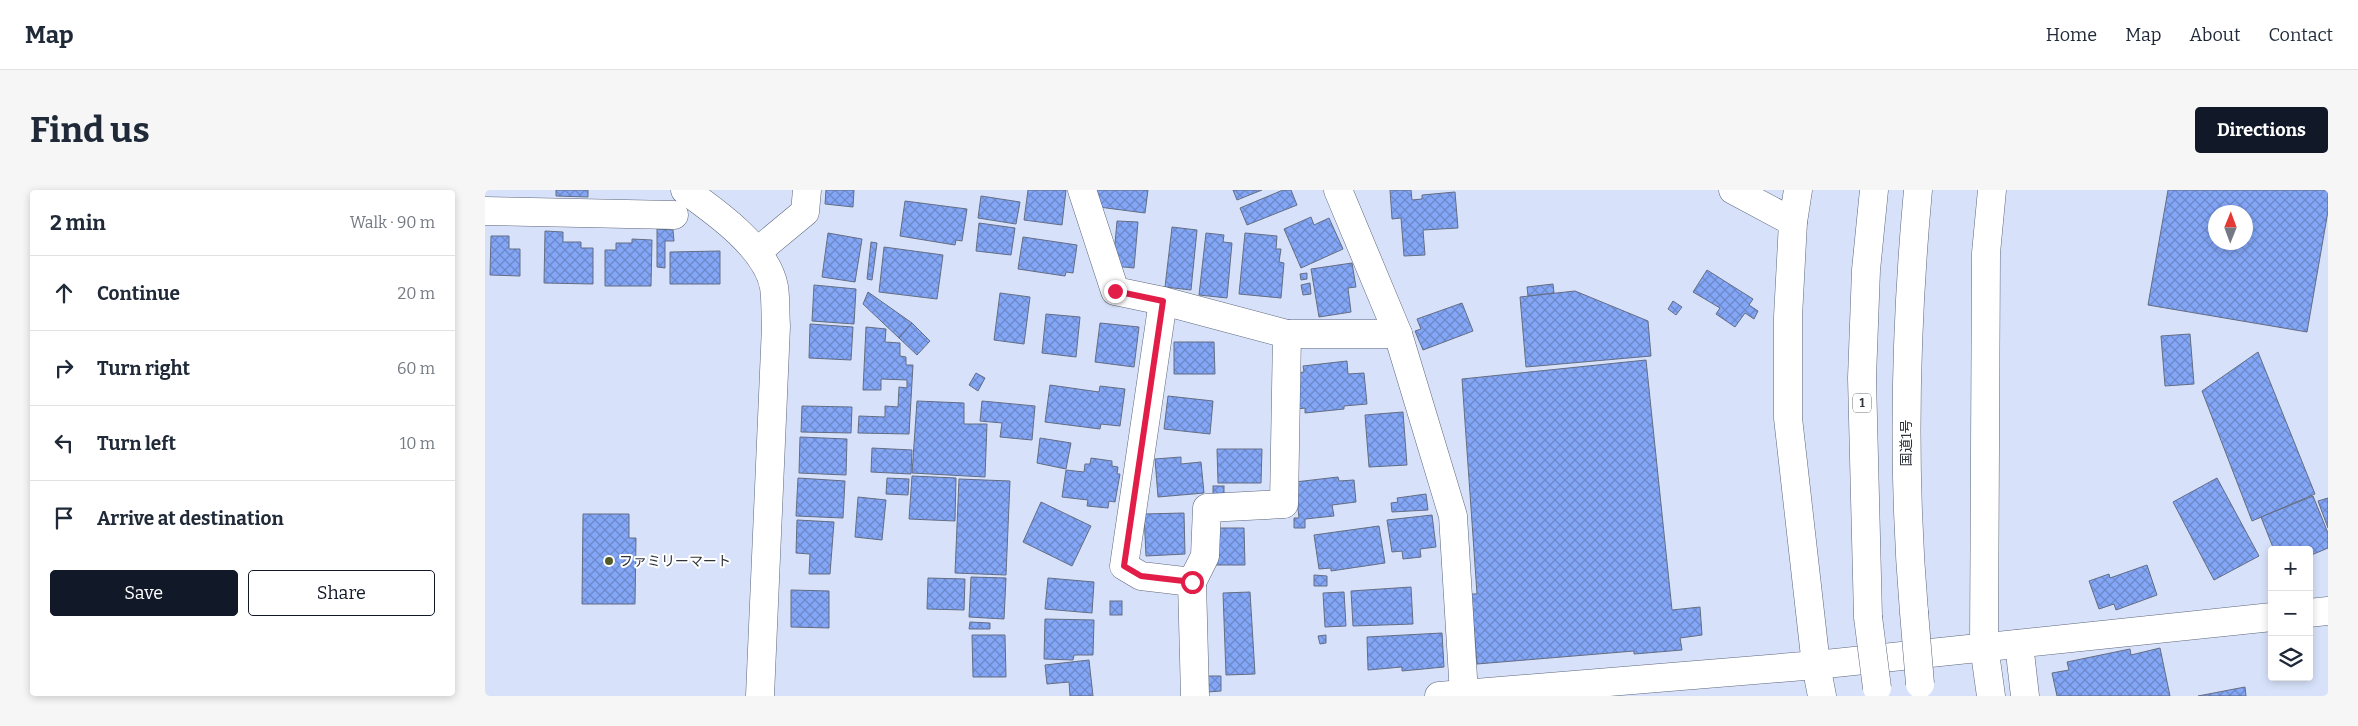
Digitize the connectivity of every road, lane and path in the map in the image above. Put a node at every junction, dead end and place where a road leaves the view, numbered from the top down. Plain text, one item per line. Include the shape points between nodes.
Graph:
1 (685, 190) edge
2 (807, 190) edge
3 (1082, 190) edge
4 (1338, 190) edge
5 (1733, 190) edge
6 (1798, 190) edge
7 (1874, 190) edge
8 (1918, 190) edge
9 (1992, 190) edge
10 (485, 211) edge
11 (674, 215) dead end
12 (1793, 222) junction
13 (758, 251) junction
14 (1163, 301) junction
15 (1287, 334) junction
16 (1398, 334) junction
17 (1192, 582) junction
18 (2328, 611) edge
19 (2313, 613) edge
20 (2268, 617) edge
21 (2019, 644) junction
22 (1984, 646) junction
23 (1816, 665) junction
24 (1921, 690) edge
25 (1877, 692) edge
26 (1452, 695) edge
27 (760, 696) edge
28 (1195, 696) edge
29 (1821, 696) edge
30 (1991, 696) edge
31 (2025, 696) edge

1 - 13 main road
2 - 13 main road via 805,212
3 - 14 main road via 1115,291
4 - 16 main road
5 - 12 main road
6 - 12 main road
7 - 25 main road, 1, bridge via 1866,270 1862,378 1868,617
8 - 24 main road, 国道1号, bridge via 1905,376 1907,486
9 - 22 main road via 1986,253
10 - 11 main road
12 - 23 main road via 1788,317 1788,418
13 - 27 main road via 774,286 776,326
14 - 15 main road
14 - 17 main road via 1124,566 1141,576
15 - 16 main road
15 - 17 main road via 1284,504 1207,508 1205,556
16 - 26 main road via 1453,516
17 - 28 main road
18 - 19 main road
20 - 21 main road
21 - 22 main road
21 - 31 main road
22 - 23 main road
22 - 30 main road
23 - 26 main road
23 - 29 main road

